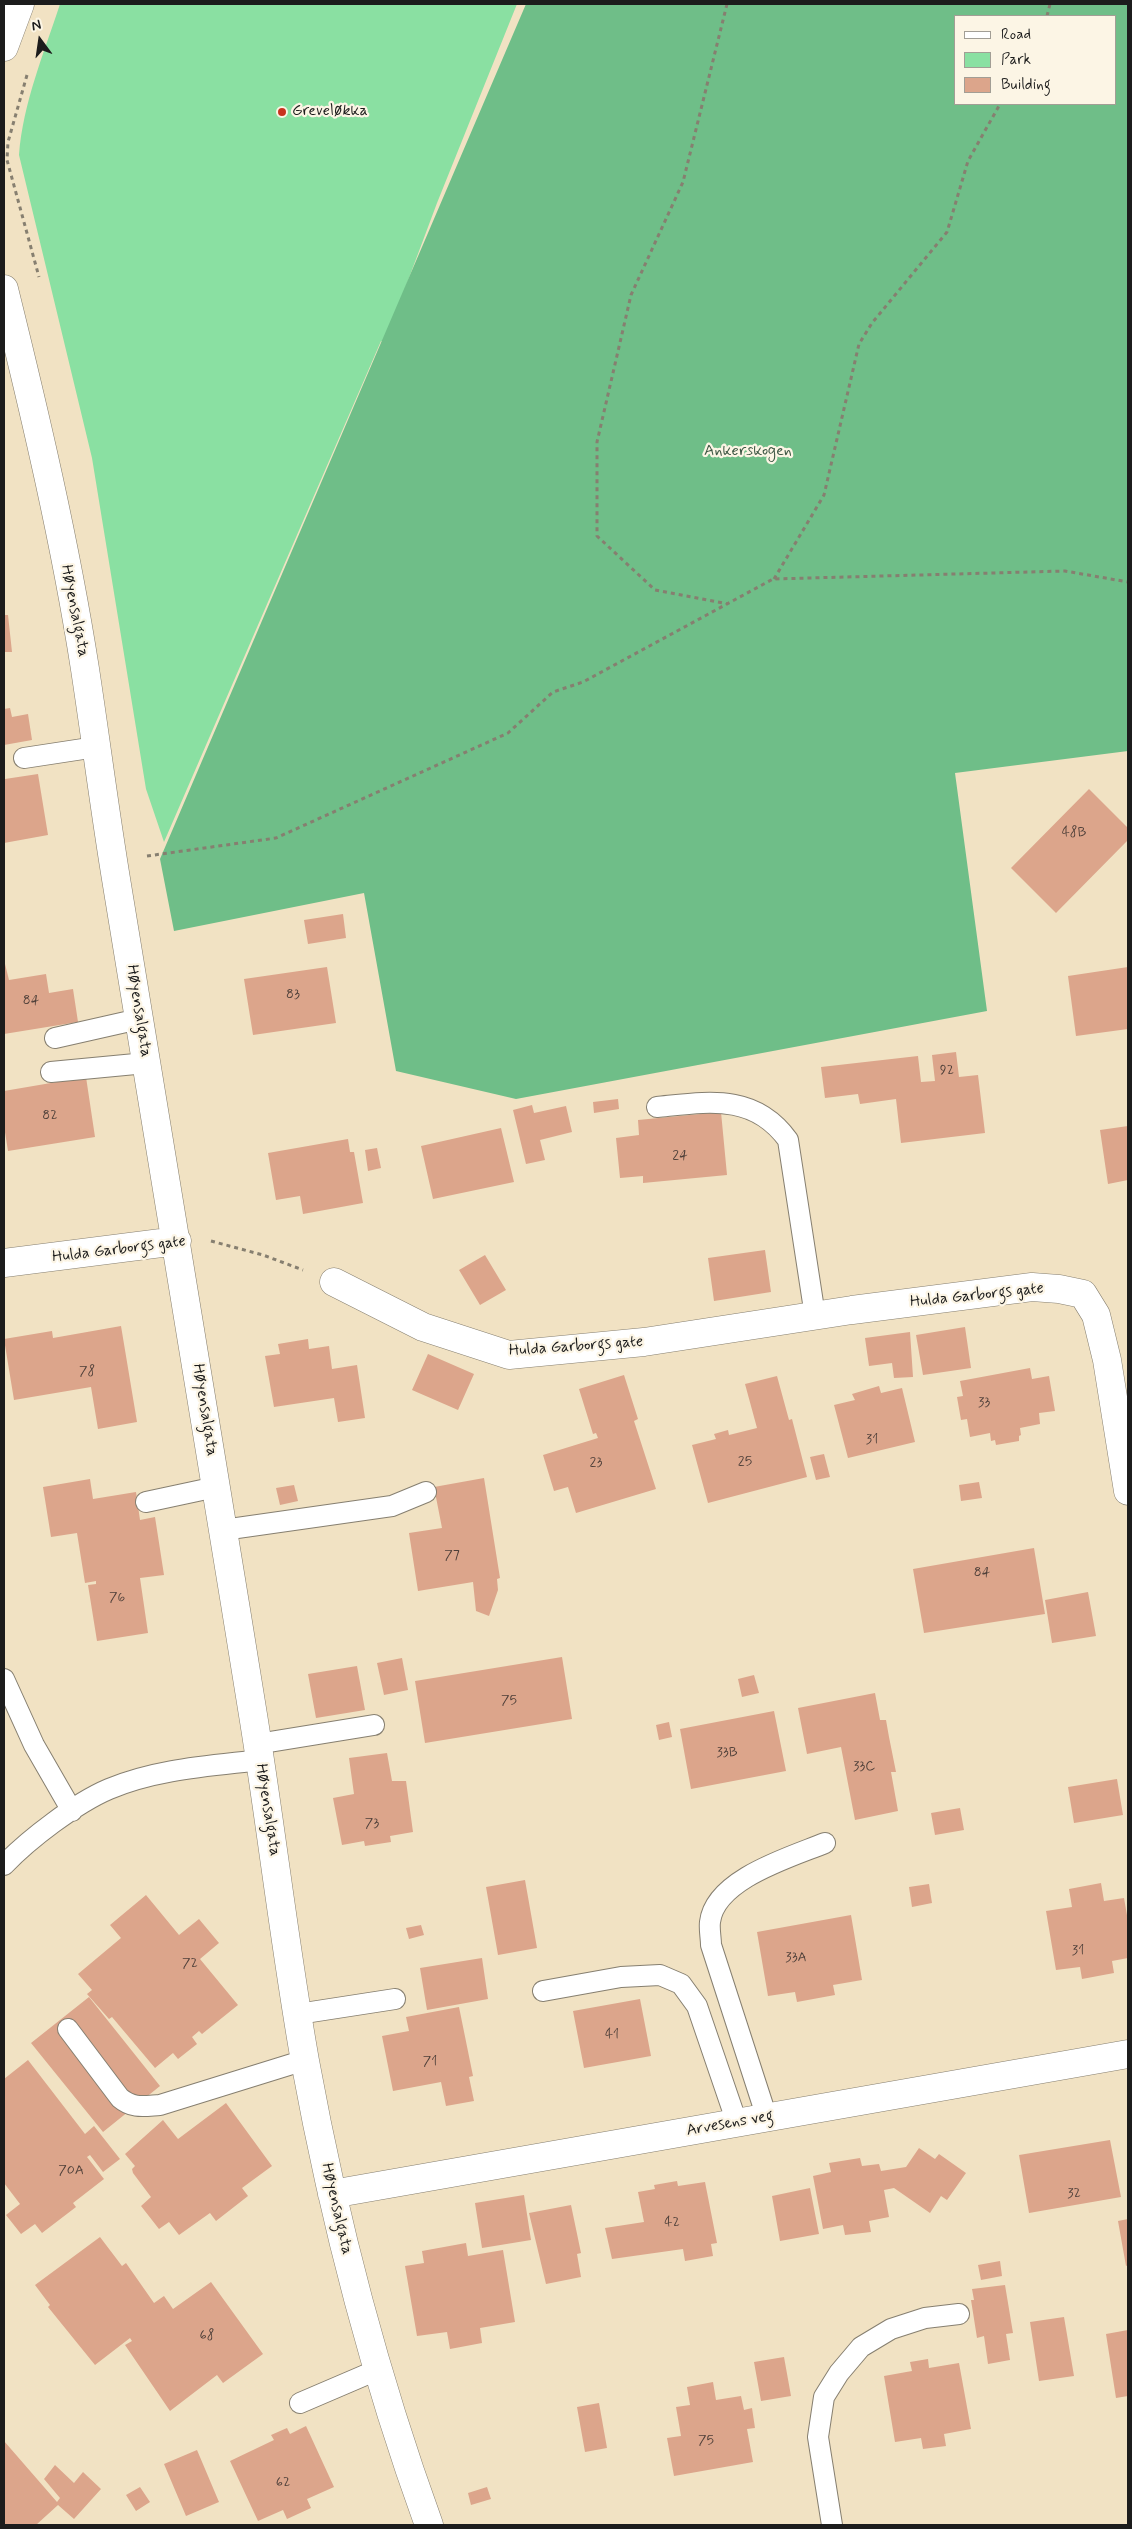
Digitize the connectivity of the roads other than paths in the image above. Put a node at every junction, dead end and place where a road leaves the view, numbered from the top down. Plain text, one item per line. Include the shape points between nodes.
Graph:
1 (20, 4) edge
2 (4, 47) edge
3 (4, 293) edge
4 (96, 748) junction
5 (24, 758) dead end
6 (139, 1019) junction
7 (55, 1038) dead end
8 (146, 1063) junction
9 (51, 1072) dead end
10 (657, 1107) dead end
11 (177, 1241) junction
12 (4, 1262) edge
13 (334, 1282) road end
14 (815, 1316) junction
15 (216, 1487) junction
16 (1128, 1491) edge
17 (426, 1492) dead end
18 (146, 1502) dead end
19 (223, 1530) junction
20 (4, 1680) edge
21 (374, 1725) dead end
22 (259, 1752) junction
23 (72, 1811) junction
24 (825, 1843) dead end
25 (4, 1865) edge
26 (543, 1991) dead end
27 (395, 1999) dead end
28 (298, 2014) junction
29 (68, 2029) dead end
30 (1128, 2054) edge
31 (305, 2060) junction
32 (767, 2118) junction
33 (737, 2123) junction
34 (332, 2194) junction
35 (959, 2314) dead end
36 (377, 2370) junction
37 (300, 2403) dead end
38 (430, 2525) edge
39 (832, 2525) edge

1 - 2 street
3 - 4 street, Høyensalgata via 56,514
4 - 5 lane
4 - 6 street, Høyensalgata
6 - 7 lane
6 - 8 street, Høyensalgata
8 - 9 lane
8 - 11 street, Høyensalgata
10 - 14 lane via 736,1104 762,1114 778,1126 788,1140
11 - 12 street, Hulda Garborgs gate
11 - 15 street, Høyensalgata
13 - 14 street, Hulda Garborgs gate via 423,1327 509,1355 644,1342
14 - 16 street, Hulda Garborgs gate via 1032,1287 1083,1294 1096,1315 1107,1360
15 - 18 lane
15 - 19 street, Høyensalgata
17 - 19 lane via 392,1506
19 - 22 street, Høyensalgata
20 - 23 lane via 34,1745
21 - 22 lane
22 - 23 lane via 110,1788
22 - 28 street, Høyensalgata
23 - 25 lane
24 - 32 lane via 757,1872 730,1888 716,1904 710,1921 711,1945
26 - 33 lane via 621,1977 660,1976 681,1984 697,2006
27 - 28 lane
28 - 31 street, Høyensalgata
29 - 31 lane via 120,2098 135,2107 160,2104
30 - 32 street, Arvesens veg
31 - 34 street, Høyensalgata
32 - 33 street, Arvesens veg
33 - 34 street, Arvesens veg
34 - 36 street, Høyensalgata
35 - 39 lane via 925,2318 892,2328 861,2347 824,2397 818,2437
36 - 37 lane
36 - 38 street, Høyensalgata

